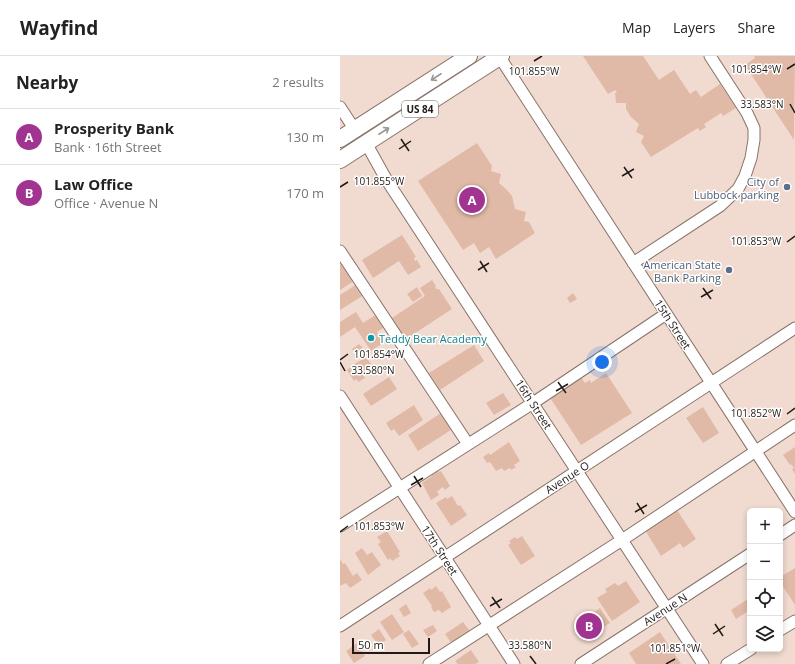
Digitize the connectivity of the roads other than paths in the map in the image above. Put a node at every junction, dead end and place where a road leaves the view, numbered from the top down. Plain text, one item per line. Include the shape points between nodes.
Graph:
1 (469, 56) edge
2 (500, 56) edge
3 (710, 56) edge
4 (340, 107) edge
5 (355, 130) junction
6 (340, 140) edge
7 (366, 144) junction
8 (340, 160) edge
9 (340, 251) edge
10 (633, 263) junction
11 (666, 314) junction
12 (795, 328) edge
13 (711, 383) junction
14 (340, 396) edge
15 (533, 403) junction
16 (795, 425) edge
17 (468, 444) junction
18 (755, 451) junction
19 (577, 470) junction
20 (399, 487) junction
21 (795, 512) edge
22 (795, 525) edge
23 (340, 526) edge
24 (783, 533) edge
25 (622, 540) junction
26 (747, 556) edge
27 (444, 557) junction
28 (667, 608) junction
29 (795, 621) edge
30 (489, 625) junction
31 (340, 626) edge
32 (783, 628) edge
33 (747, 651) edge
34 (429, 664) edge
35 (514, 664) edge
36 (581, 664) edge
37 (704, 664) edge
38 (727, 664) edge

1 -> 5 highway, US 84
7 -> 2 highway, US 84
2 - 10 street, 15th Street
3 - 10 street via 754,128 751,158 745,176 738,189 720,206
4 - 5 street
5 - 6 highway, US 84
7 - 8 highway, US 84
7 - 15 street, 16th Street via 386,179
9 - 17 street
10 - 11 street, 15th Street
11 - 13 street, 15th Street
11 - 15 street
12 - 13 street, Avenue O
13 - 18 street, 15th Street
13 - 19 street, Avenue O
14 - 20 street, 17th Street
15 - 17 street
15 - 19 street, 16th Street
16 - 18 street
17 - 20 street
18 - 21 street, 15th Street
18 - 25 street
19 - 25 street, 16th Street
19 - 27 street, Avenue O
20 - 23 street
20 - 27 street, 17th Street
22 - 24 street
25 - 28 street, 16th Street
25 - 30 street
26 - 28 street, Avenue N
27 - 30 street, 17th Street
27 - 31 street, Avenue O
28 - 36 street, Avenue N
28 - 37 street, 16th Street
29 - 32 street
30 - 34 street
30 - 35 street, 17th Street
33 - 38 street

